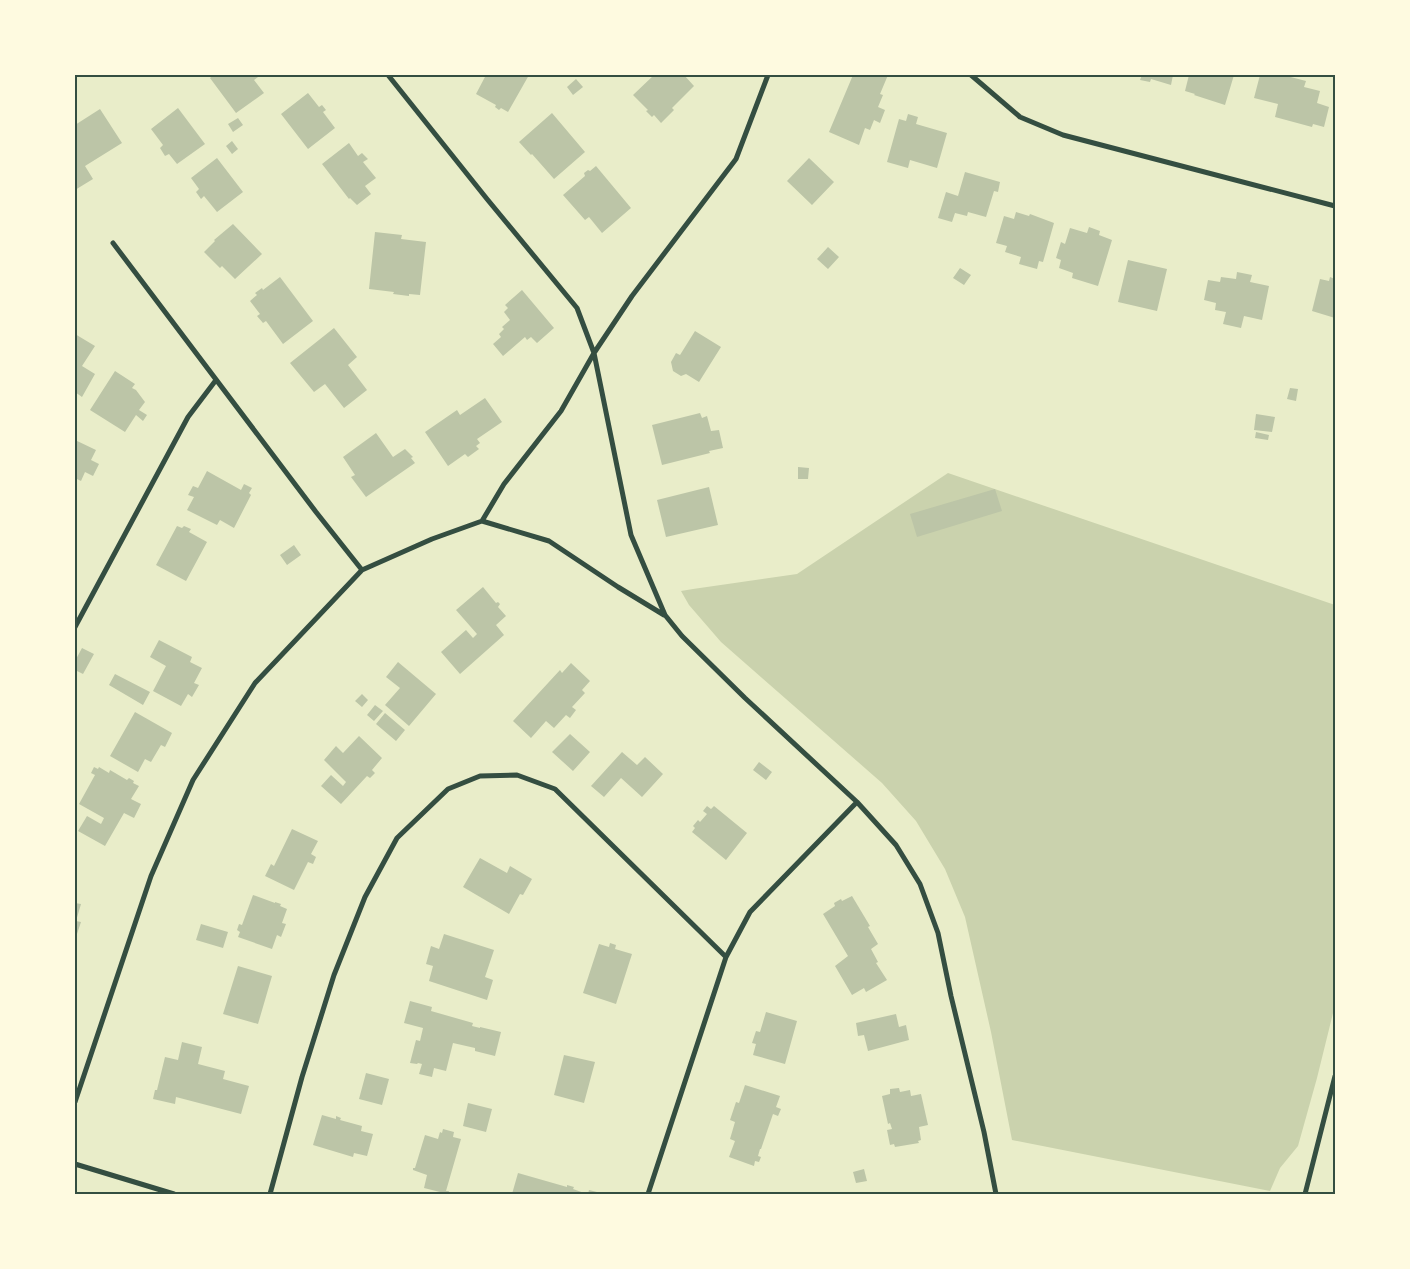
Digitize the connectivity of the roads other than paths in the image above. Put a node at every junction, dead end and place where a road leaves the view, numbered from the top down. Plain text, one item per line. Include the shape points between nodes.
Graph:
1 (768, 75) edge
2 (971, 75) edge
3 (391, 76) edge
4 (1335, 206) edge
5 (113, 243) dead end
6 (594, 353) junction
7 (216, 380) junction
8 (482, 521) junction
9 (362, 570) junction
10 (665, 615) junction
11 (75, 627) edge
12 (857, 802) junction
13 (726, 957) junction
14 (1335, 1076) edge
15 (75, 1102) edge
16 (75, 1164) edge
17 (174, 1194) edge
18 (270, 1194) edge
19 (648, 1194) edge
20 (996, 1194) edge
21 (1305, 1194) edge

1 - 6 street via 736,159 632,296
2 - 4 street via 1020,117 1063,135
3 - 6 street via 576,308
5 - 7 street
6 - 8 street via 561,411 504,484
6 - 10 street via 631,535
7 - 9 street
7 - 11 street via 188,417
8 - 9 street
8 - 10 street via 549,541
9 - 15 street via 255,683 193,780 151,876
10 - 12 street via 745,698
12 - 13 street via 750,912
12 - 20 street via 896,845 920,884 938,933
13 - 18 street via 555,789 518,775 480,776 448,789 397,838 365,897 334,975
13 - 19 street
14 - 21 street
16 - 17 street

